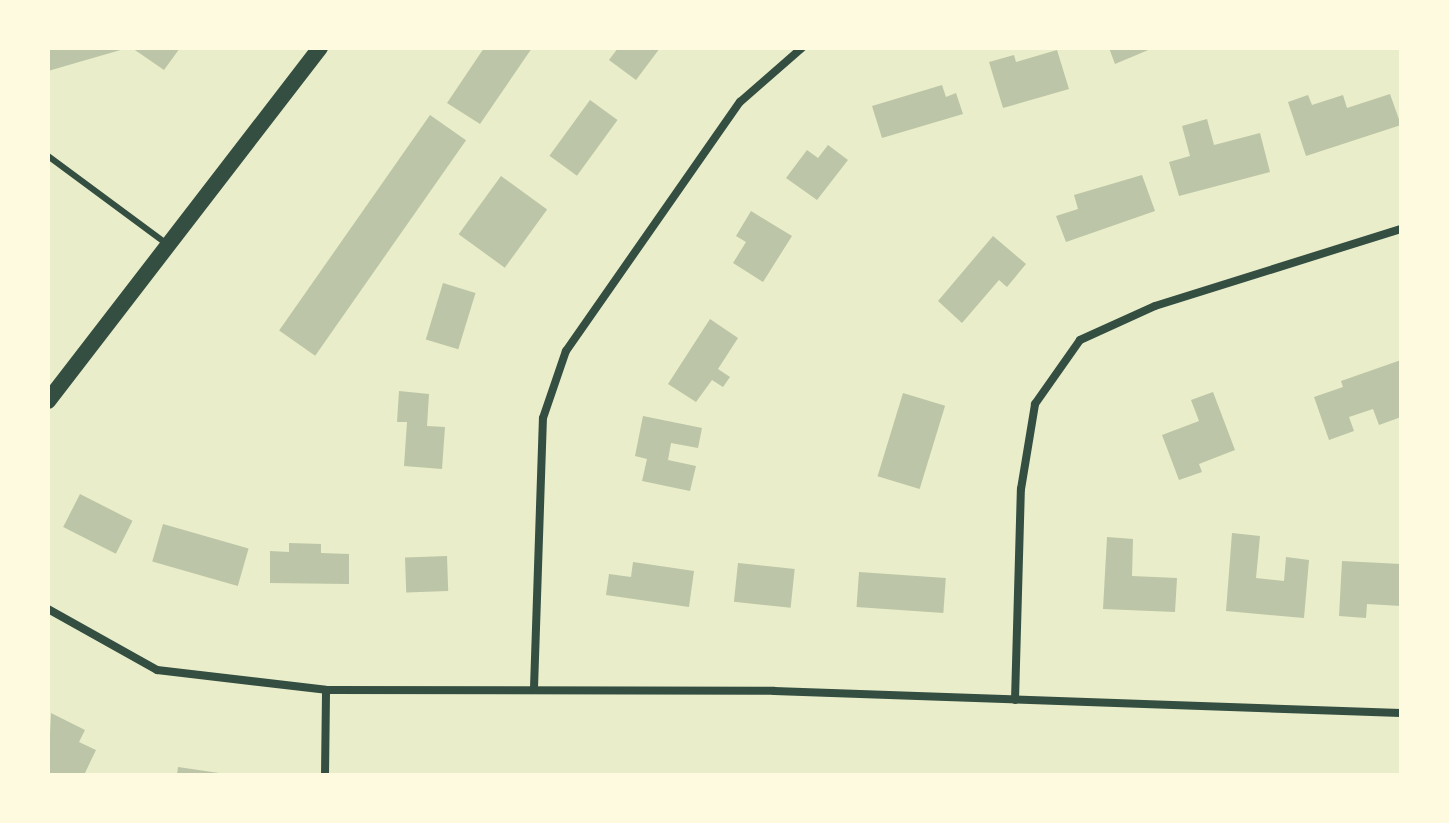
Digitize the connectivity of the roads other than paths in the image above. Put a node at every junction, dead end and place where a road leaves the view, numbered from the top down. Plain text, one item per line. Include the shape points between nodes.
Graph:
1 (320, 48) edge
2 (802, 48) edge
3 (48, 156) edge
4 (1401, 229) edge
5 (169, 245) junction
6 (48, 401) edge
7 (48, 609) edge
8 (534, 688) junction
9 (326, 690) junction
10 (1015, 700) junction
11 (1401, 713) edge
12 (325, 775) edge

1 - 5 main road
2 - 8 street via 740,102 566,351 543,418
3 - 5 lane
4 - 10 street via 1155,306 1080,340 1035,404 1021,489
5 - 6 main road
7 - 9 street via 157,670
8 - 9 street
8 - 10 street
9 - 12 street
10 - 11 street

